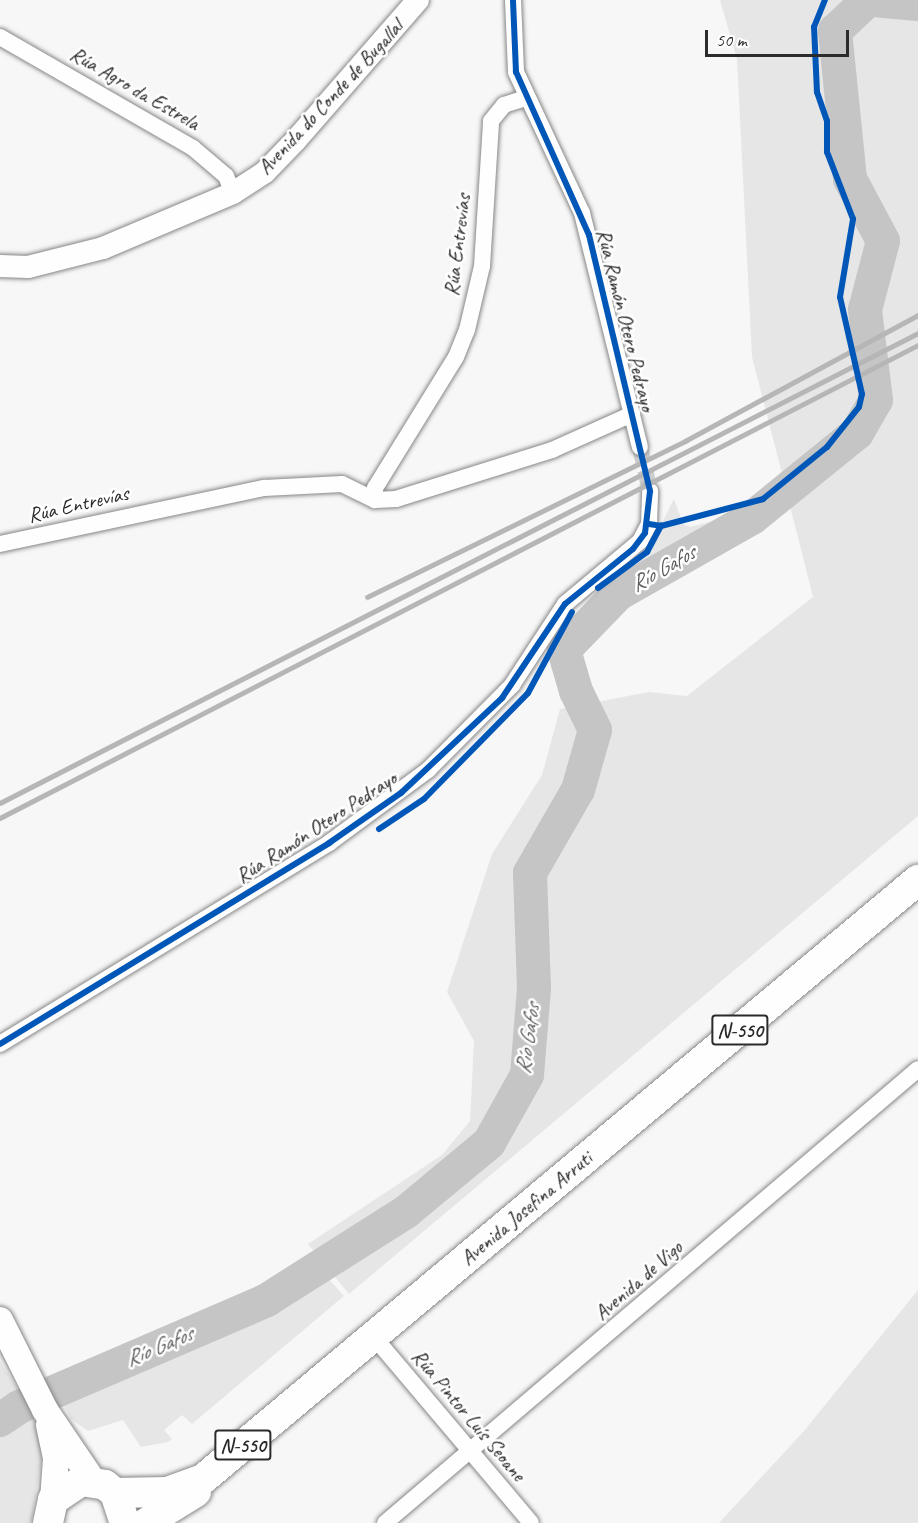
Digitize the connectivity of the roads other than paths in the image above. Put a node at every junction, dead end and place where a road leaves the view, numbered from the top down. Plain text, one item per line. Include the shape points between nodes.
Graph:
1 (418, 0) edge
2 (513, 0) edge
3 (0, 37) edge
4 (526, 98) junction
5 (233, 194) junction
6 (0, 266) edge
7 (632, 414) junction
8 (640, 447) tunnel mouth
9 (650, 491) tunnel mouth
10 (375, 500) junction
11 (0, 544) edge
12 (918, 880) edge
13 (0, 1044) edge
14 (918, 1069) edge
15 (0, 1320) edge
16 (374, 1337) junction
17 (45, 1410) junction
18 (471, 1452) junction
19 (203, 1479) junction
20 (104, 1487) junction
21 (51, 1511) edge
22 (125, 1523) edge
23 (146, 1523) edge
24 (385, 1523) edge
25 (531, 1523) edge

1 - 5 street, Avenida do Conde de Bugallal via 295,141 265,172
2 - 4 street, Rúa Ramón Otero Pedrayo via 514,61
3 - 5 street, Rúa Agro da Estrela via 193,148 226,176
4 - 7 street, Rúa Ramón Otero Pedrayo via 582,213
4 - 10 street, Rúa Entrevías via 504,105 491,121 482,266 467,330 456,357 375,488
5 - 6 street, Avenida do Conde de Bugallal via 103,248 28,267
7 - 8 street, Rúa Ramón Otero Pedrayo
7 - 10 street via 531,457 396,499
9 - 13 street, Rúa Ramón Otero Pedrayo via 649,524 640,541 565,604 512,685 428,770 329,843
10 - 11 street, Rúa Entrevías via 342,484 264,488
12 - 16 highway, Avenida Josefina Arruti / N-550
14 - 18 street, Avenida de Vigo
15 - 17 main road
16 - 18 street, Rúa Pintor Luís Seoane
16 - 19 highway, Avenida Josefina Arruti / N-550
17 - 20 main road
17 - 21 main road via 56,1459
18 - 24 street, Avenida de Vigo
18 - 25 street, Rúa Pintor Luís Seoane
19 - 20 highway, Avenida Josefina Arruti / N-550 via 167,1492
19 - 23 highway via 182,1504
20 - 21 highway, Avenida Josefina Arruti via 70,1484
20 - 22 highway

